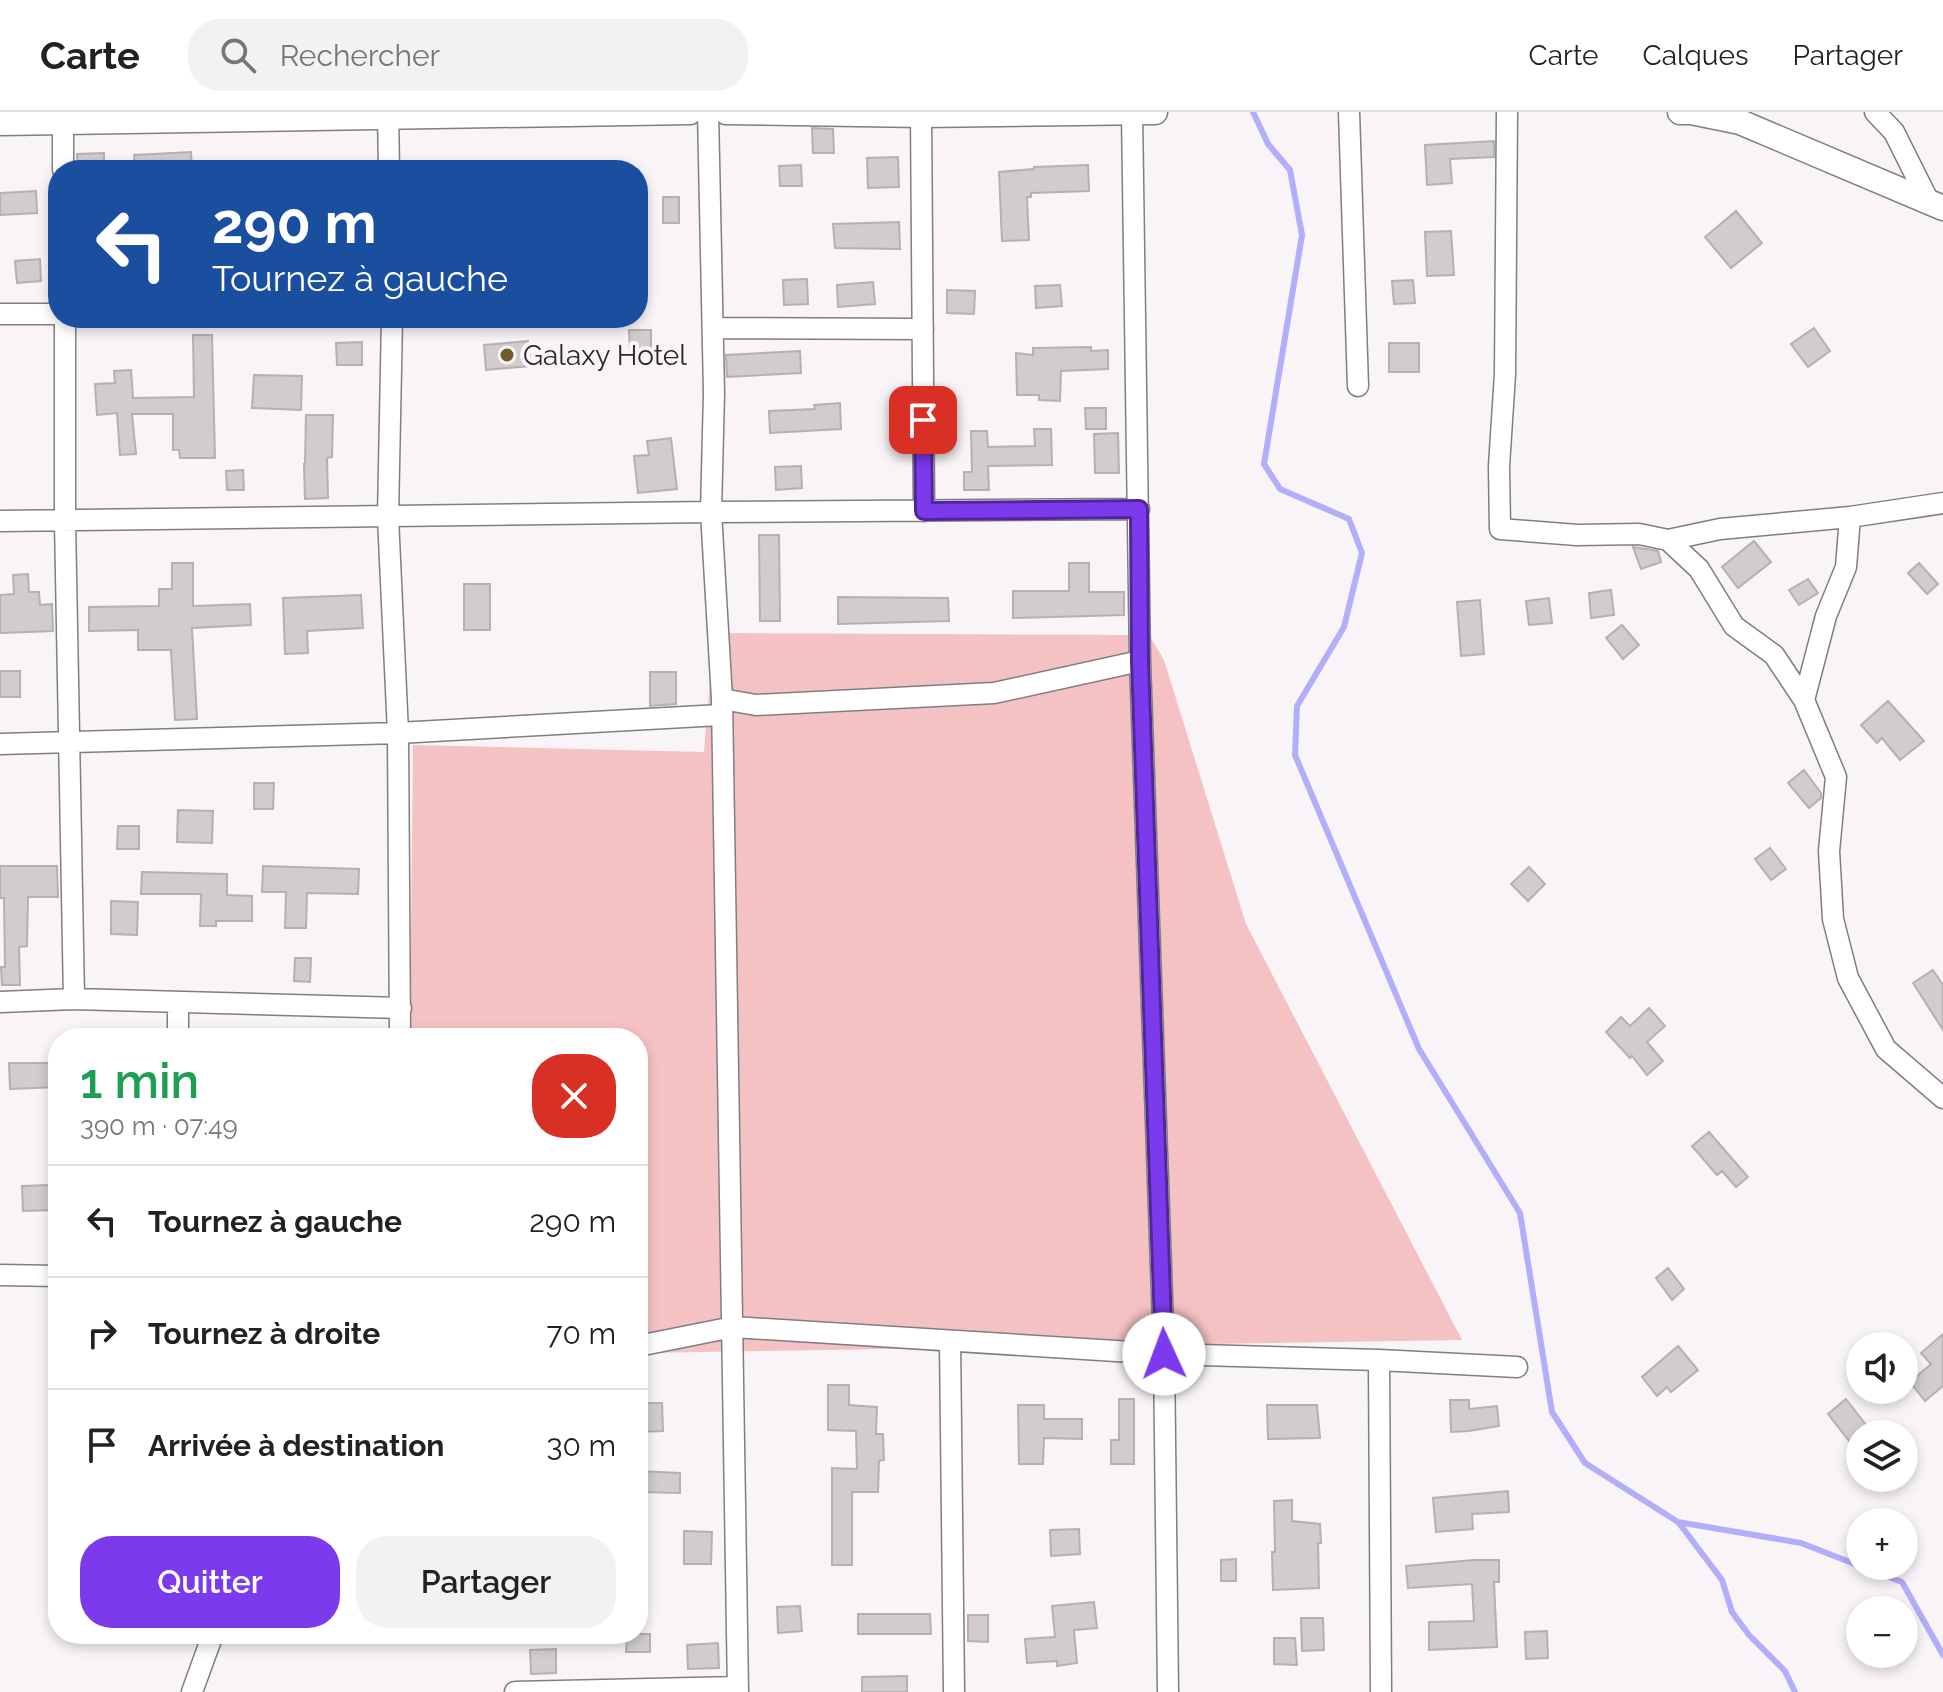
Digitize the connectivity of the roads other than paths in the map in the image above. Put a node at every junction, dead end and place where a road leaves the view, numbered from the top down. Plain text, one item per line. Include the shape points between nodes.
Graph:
1 (690, 112) edge
2 (708, 112) edge
3 (726, 112) edge
4 (1140, 112) edge
5 (1349, 112) edge
6 (1507, 112) edge
7 (1680, 112) edge
8 (1875, 112) edge
9 (579, 113) edge
10 (388, 114) edge
11 (922, 114) edge
12 (63, 117) edge
13 (1742, 117) edge
14 (0, 123) edge
15 (63, 160) edge
16 (389, 160) edge
17 (1935, 204) edge
18 (0, 314) edge
19 (48, 314) edge
20 (65, 328) edge
21 (392, 328) edge
22 (713, 328) junction
23 (923, 329) junction
24 (1358, 386) dead end
25 (1943, 503) edge
26 (1139, 509) junction
27 (924, 511) junction
28 (711, 512) junction
29 (388, 517) junction
30 (1850, 517) junction
31 (0, 521) edge
32 (65, 521) junction
33 (1668, 540) junction
34 (1140, 661) junction
35 (1804, 700) junction
36 (721, 707) junction
37 (398, 733) junction
38 (69, 743) junction
39 (0, 744) edge
40 (74, 999) junction
41 (0, 1002) edge
42 (178, 1002) junction
43 (401, 1008) junction
44 (178, 1028) edge
45 (400, 1028) edge
46 (1943, 1098) edge
47 (0, 1275) edge
48 (48, 1276) edge
49 (733, 1327) junction
50 (950, 1341) junction
51 (648, 1344) edge
52 (1164, 1354) junction
53 (1379, 1360) junction
54 (1517, 1367) dead end
55 (209, 1644) edge
56 (738, 1689) edge
57 (192, 1692) edge
58 (515, 1692) edge
59 (954, 1692) edge
60 (1168, 1692) edge
61 (1381, 1692) edge

1 - 9 main road
2 - 22 street
3 - 11 main road
4 - 11 main road
4 - 26 street
5 - 24 street
6 - 33 street via 1500,529 1639,534
7 - 13 main road
8 - 17 street via 1894,132
9 - 10 main road
10 - 12 main road
10 - 16 street
11 - 23 street
12 - 14 main road
12 - 15 street
13 - 17 main road
18 - 19 street
20 - 32 street
21 - 29 street
22 - 23 street
22 - 28 street
23 - 27 street
25 - 30 street
26 - 27 street
26 - 34 street
27 - 28 street
28 - 29 street
28 - 36 street
29 - 32 street
29 - 37 street
30 - 33 street via 1720,529
30 - 35 street via 1846,567 1826,616
31 - 32 street
32 - 38 street
33 - 35 street via 1699,569 1734,626 1774,655
34 - 36 street via 994,693
34 - 52 street
35 - 46 street via 1836,777 1829,851 1833,919 1848,978 1886,1049
36 - 37 street
36 - 49 street
37 - 38 street
37 - 43 street
38 - 39 street
38 - 40 street
40 - 41 street
40 - 42 street
42 - 43 street
42 - 44 street
43 - 45 street
47 - 48 street
49 - 50 street
49 - 51 street
49 - 56 street
50 - 52 street
50 - 59 street
52 - 53 street
52 - 60 street
53 - 54 street
53 - 61 street
55 - 57 street
56 - 58 street

